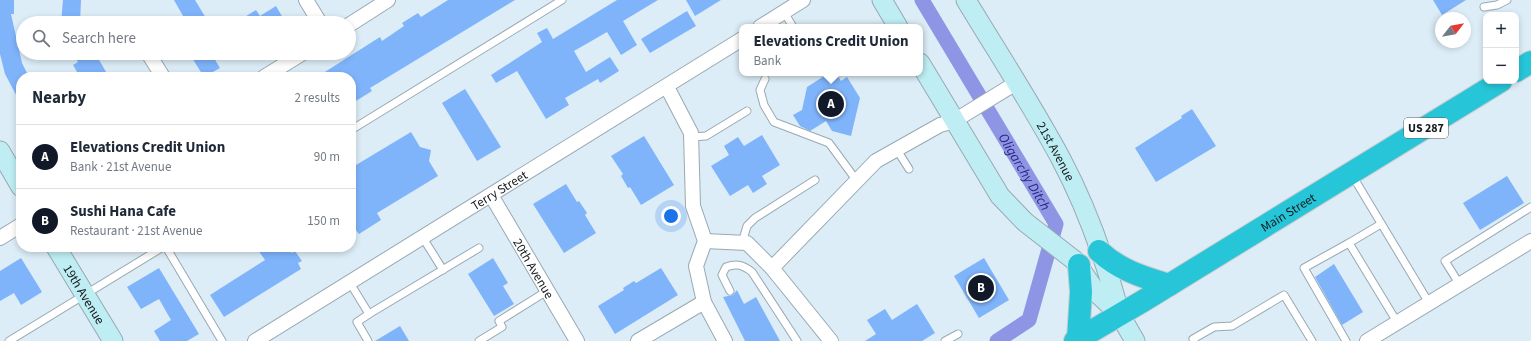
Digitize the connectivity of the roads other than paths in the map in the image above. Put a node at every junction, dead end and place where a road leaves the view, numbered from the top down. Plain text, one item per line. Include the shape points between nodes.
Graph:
1 (306, 0) edge
2 (388, 0) edge
3 (562, 0) edge
4 (882, 0) edge
5 (966, 0) edge
6 (1507, 0) edge
7 (800, 1) edge
8 (1484, 7) dead end
9 (784, 12) junction
10 (316, 16) edge
11 (356, 20) edge
12 (765, 24) edge
13 (791, 24) edge
14 (896, 24) edge
15 (739, 41) edge
16 (152, 60) edge
17 (292, 60) edge
18 (1531, 62) edge
19 (923, 68) edge
20 (1519, 69) edge
21 (160, 72) edge
22 (272, 72) edge
23 (765, 79) dead end
24 (1016, 83) junction
25 (1495, 84) edge
26 (668, 87) junction
27 (747, 112) dead end
28 (954, 121) junction
29 (356, 127) edge
30 (691, 137) junction
31 (897, 150) junction
32 (0, 151) edge
33 (908, 170) dead end
34 (1351, 174) junction
35 (16, 178) edge
36 (815, 180) dead end
37 (857, 181) junction
38 (491, 196) junction
39 (1531, 207) edge
40 (1381, 224) junction
41 (16, 228) edge
42 (0, 238) edge
43 (423, 238) junction
44 (705, 241) junction
45 (1531, 241) edge
46 (742, 243) junction
47 (1349, 243) junction
48 (479, 248) dead end
49 (1099, 251) junction
50 (59, 252) edge
51 (155, 252) edge
52 (169, 252) edge
53 (1079, 265) junction
54 (772, 268) junction
55 (443, 270) junction
56 (350, 283) junction
57 (1169, 285) junction
58 (1460, 285) junction
59 (547, 291) junction
60 (730, 291) dead end
61 (85, 295) junction
62 (704, 302) junction
63 (1429, 303) junction
64 (370, 314) junction
65 (1120, 315) junction
66 (1397, 322) junction
67 (958, 334) dead end
68 (1076, 340) edge
69 (10, 341) edge
70 (113, 341) edge
71 (222, 341) edge
72 (256, 341) edge
73 (368, 341) edge
74 (479, 341) edge
75 (577, 341) edge
76 (638, 341) edge
77 (725, 341) edge
78 (797, 341) edge
79 (831, 341) edge
80 (945, 341) edge
81 (1135, 341) edge
82 (1194, 341) edge
83 (1312, 341) edge
84 (1346, 341) edge
85 (1366, 341) edge

1 - 10 street
2 - 11 street
3 - 29 lane
4 - 14 street
5 - 24 street, 21st Avenue
6 - 8 lane
7 - 9 street
9 - 12 street
9 - 13 lane
15 - 26 street, Terry Street
16 - 21 street
17 - 22 street
18 - 20 highway
19 - 28 street, 21st Avenue
23 - 37 lane via 760,90 764,105 774,122 829,143
24 - 28 street
24 - 49 street, 21st Avenue via 1061,159 1078,194
25 - 34 highway, Main Street / US 287
26 - 30 street
26 - 38 street, Terry Street
27 - 30 lane via 706,136
28 - 31 street via 940,125
28 - 53 street, 21st Avenue via 1000,196 1025,222
30 - 44 street via 693,206
31 - 33 lane
31 - 37 street via 876,161
32 - 35 street
34 - 40 lane
34 - 57 highway, Main Street / US 287
36 - 46 lane via 754,218 747,226
37 - 54 street
38 - 43 street, Terry Street
38 - 59 street, 20th Avenue
39 - 58 lane via 1445,261
40 - 47 lane
40 - 63 lane
41 - 42 street
43 - 55 lane
43 - 56 street, Terry Street
44 - 46 street
44 - 62 street via 696,266
45 - 58 street
46 - 54 street via 747,243
47 - 66 lane
47 - 84 lane via 1304,268
48 - 55 lane
49 - 57 highway via 1126,270
49 - 65 street, 21st Avenue
50 - 61 street, 19th Avenue
51 - 61 lane
52 - 71 lane
53 - 65 street, 21st Avenue via 1096,292
53 - 68 highway via 1081,292
54 - 79 street
55 - 64 lane
56 - 64 lane
56 - 72 street, Terry Street
57 - 65 highway, Main Street / US 287
58 - 63 street
59 - 74 lane via 499,321 502,327
59 - 75 street, 20th Avenue
60 - 78 lane via 722,276 726,267 734,264 744,266 752,272
61 - 69 lane
61 - 70 street, 19th Avenue
62 - 76 street
62 - 77 street
63 - 66 street
64 - 73 lane via 357,322
65 - 68 highway, Main Street / US 287
65 - 81 street, 21st Avenue
66 - 85 street
67 - 80 lane
82 - 83 lane via 1193,339 1214,327 1232,326 1284,295

